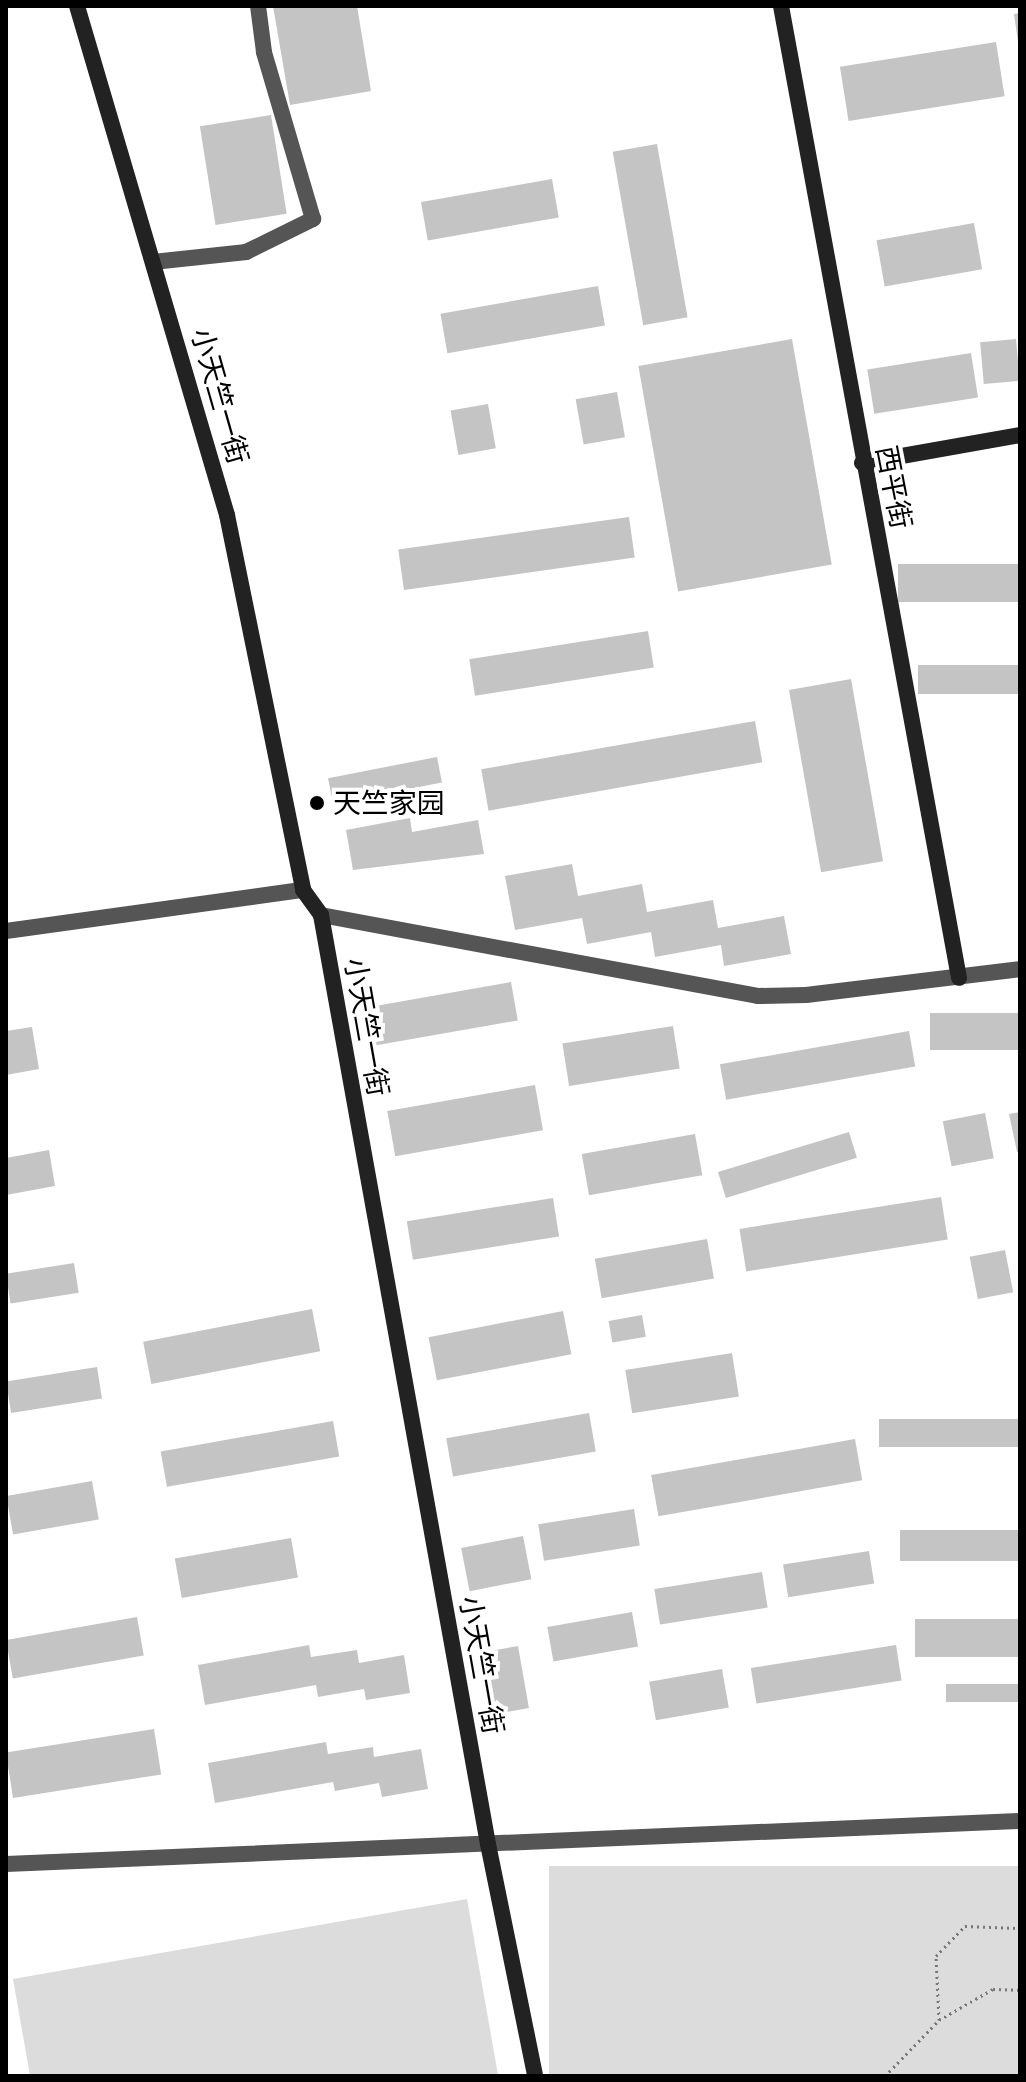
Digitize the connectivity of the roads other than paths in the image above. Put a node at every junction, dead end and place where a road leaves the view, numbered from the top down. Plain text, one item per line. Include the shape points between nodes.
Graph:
1 (77, 6) edge
2 (258, 6) edge
3 (781, 6) edge
4 (153, 262) junction
5 (1020, 435) edge
6 (862, 463) junction
7 (303, 890) junction
8 (321, 915) junction
9 (6, 931) edge
10 (1020, 969) edge
11 (959, 978) junction
12 (1020, 1821) edge
13 (488, 1844) junction
14 (6, 1864) edge
15 (535, 2076) edge

1 - 4 street, 小天竺一街
2 - 4 street via 264,52 313,219 246,252
3 - 6 street, 西平街
4 - 7 street, 小天竺一街 via 227,515
5 - 6 street
6 - 11 street, 西平街
7 - 8 street, 小天竺一街
7 - 9 street
8 - 11 street via 758,996
8 - 13 street, 小天竺一街
10 - 11 street
12 - 13 street
13 - 14 street
13 - 15 street, 小天竺一街

